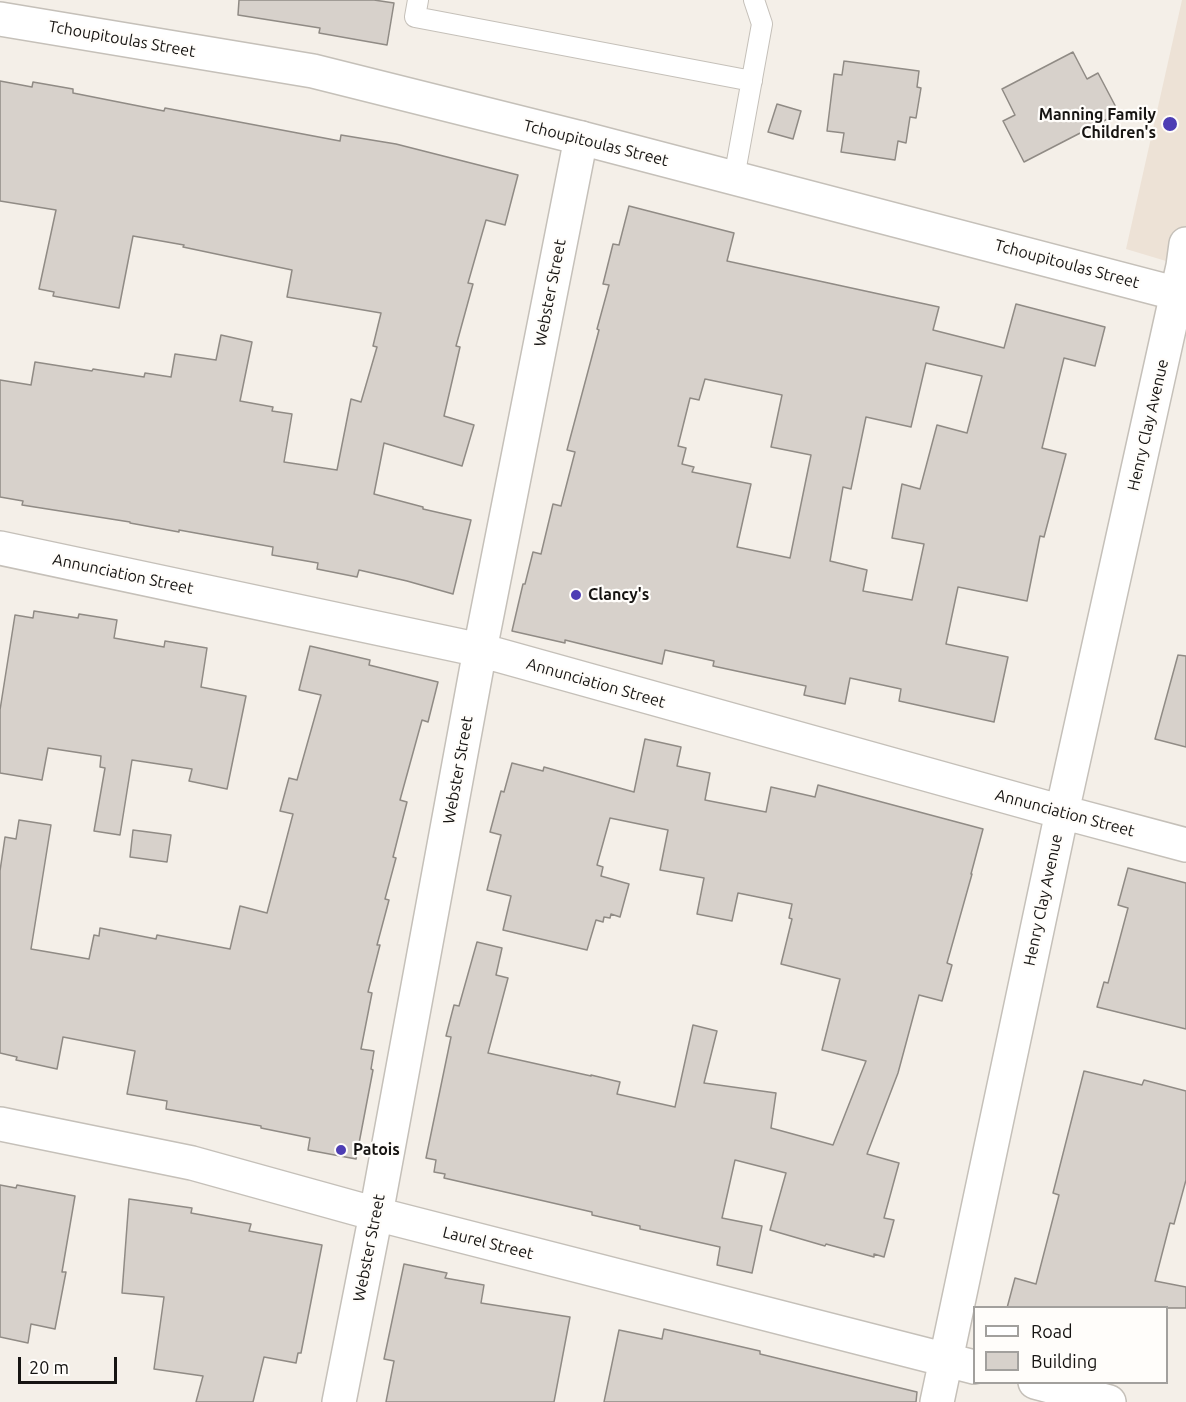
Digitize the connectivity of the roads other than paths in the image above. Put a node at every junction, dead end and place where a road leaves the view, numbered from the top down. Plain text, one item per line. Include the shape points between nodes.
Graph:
1 (418, 0) edge
2 (754, 0) edge
3 (0, 19) edge
4 (752, 81) junction
5 (580, 138) junction
6 (734, 178) junction
7 (1186, 244) edge
8 (1182, 294) edge
9 (0, 548) edge
10 (480, 650) junction
11 (1062, 812) junction
12 (1186, 845) edge
13 (0, 1124) edge
14 (376, 1215) junction
15 (960, 1363) edge
16 (1039, 1384) edge
17 (339, 1402) edge
18 (937, 1402) edge
19 (1109, 1402) edge

1 - 4 lane via 415,17
2 - 4 lane via 762,24
3 - 5 street, Tchoupitoulas Street via 313,71
4 - 6 lane
5 - 6 street, Tchoupitoulas Street
5 - 10 street, Webster Street
6 - 8 street, Tchoupitoulas Street
7 - 8 street, Henry Clay Avenue
8 - 11 street, Henry Clay Avenue
9 - 10 street, Annunciation Street
10 - 11 street, Annunciation Street
10 - 14 street, Webster Street
11 - 12 street, Annunciation Street
11 - 15 street, Henry Clay Avenue
13 - 14 street, Laurel Street via 192,1163
14 - 15 street, Laurel Street
14 - 17 street, Webster Street
15 - 18 street, Henry Clay Avenue
16 - 19 street

